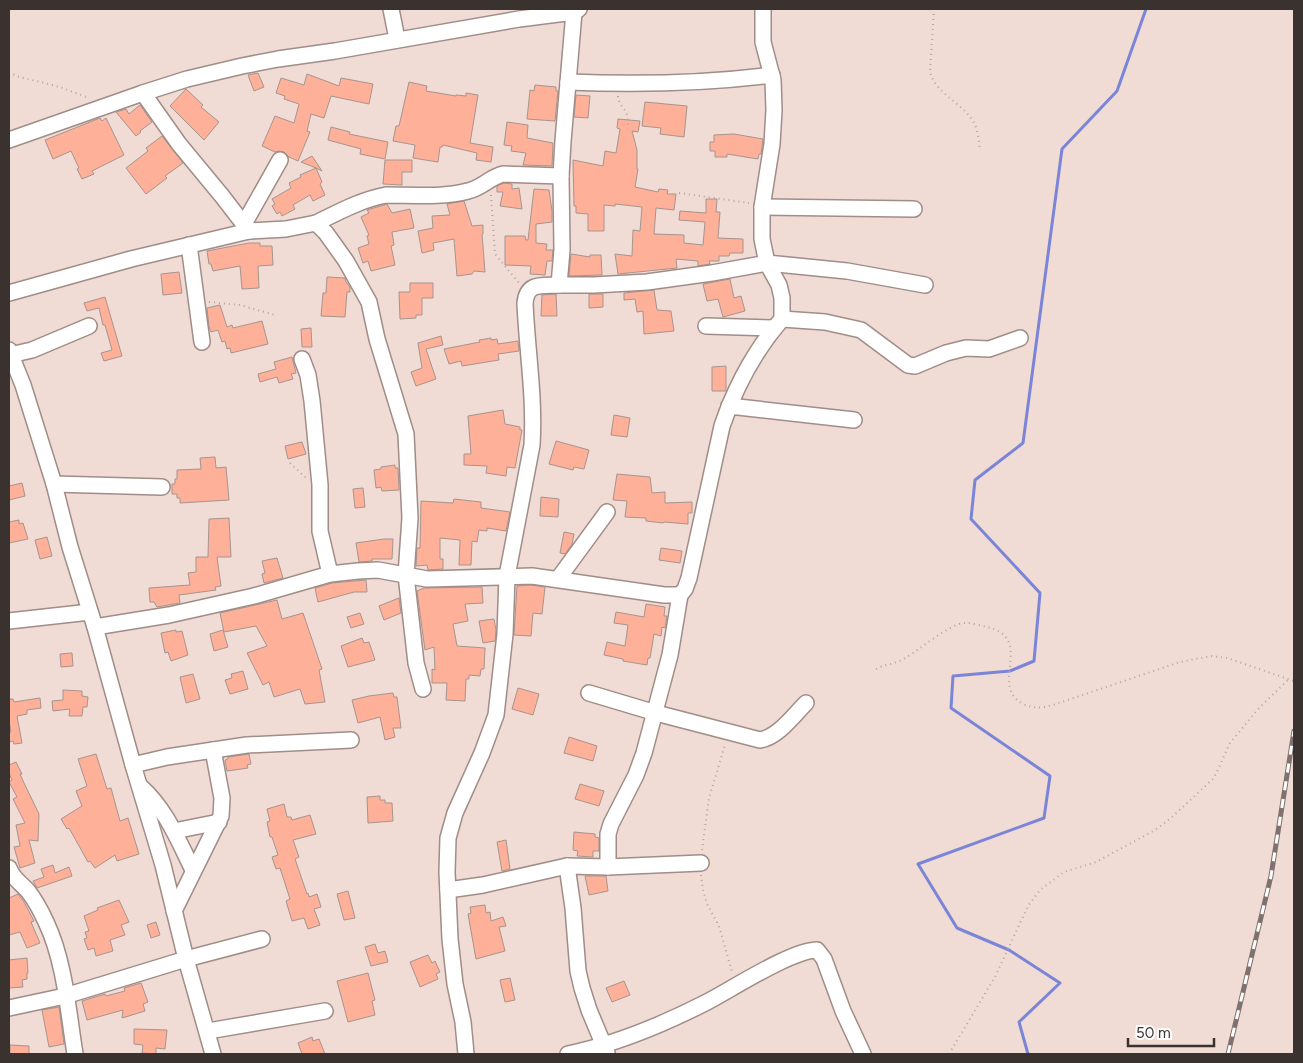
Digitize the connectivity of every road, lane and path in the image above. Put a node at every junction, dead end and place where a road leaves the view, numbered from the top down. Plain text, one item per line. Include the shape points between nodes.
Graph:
1 (391, 9) edge
2 (762, 9) edge
3 (934, 9) edge
4 (576, 10) edge
5 (518, 14) edge
6 (397, 39) junction
7 (9, 72) edge
8 (772, 75) junction
9 (568, 82) junction
10 (618, 84) junction
11 (143, 93) junction
12 (110, 104) junction
13 (628, 125) dead end
14 (9, 140) edge
15 (980, 151) dead end
16 (280, 160) dead end
17 (561, 176) junction
18 (491, 178) junction
19 (679, 193) dead end
20 (763, 206) junction
21 (914, 209) dead end
22 (316, 223) junction
23 (247, 228) junction
24 (189, 245) junction
25 (767, 263) junction
26 (558, 285) junction
27 (925, 285) dead end
28 (9, 293) edge
29 (526, 294) junction
30 (196, 302) junction
31 (275, 315) dead end
32 (778, 323) junction
33 (89, 326) dead end
34 (706, 326) dead end
35 (1020, 338) dead end
36 (202, 342) dead end
37 (9, 353) edge
38 (302, 359) dead end
39 (729, 406) junction
40 (854, 420) dead end
41 (54, 484) junction
42 (162, 487) dead end
43 (607, 512) dead end
44 (330, 574) junction
45 (406, 575) junction
46 (507, 576) junction
47 (558, 579) junction
48 (680, 595) junction
49 (90, 612) junction
50 (9, 621) edge
51 (95, 627) junction
52 (876, 669) dead end
53 (1288, 680) junction
54 (1294, 681) edge
55 (423, 689) dead end
56 (589, 693) dead end
57 (806, 703) dead end
58 (656, 713) junction
59 (350, 740) dead end
60 (213, 750) junction
61 (133, 765) junction
62 (138, 785) junction
63 (219, 822) junction
64 (174, 832) junction
65 (701, 863) dead end
66 (566, 866) junction
67 (608, 867) junction
68 (9, 868) edge
69 (194, 870) junction
70 (448, 890) junction
71 (174, 911) junction
72 (262, 939) dead end
73 (186, 959) junction
74 (65, 996) junction
75 (9, 1008) edge
76 (325, 1011) dead end
77 (208, 1031) junction
78 (606, 1050) edge
79 (75, 1054) edge
80 (214, 1054) edge
81 (466, 1054) edge
82 (568, 1054) edge
83 (863, 1054) edge
84 (949, 1054) edge

1 - 6 street
2 - 8 street via 764,51
3 - 15 path via 932,79 973,120
4 - 5 street
4 - 9 street
5 - 6 street
6 - 11 street via 278,58 187,79
7 - 12 path
8 - 10 street via 704,83
8 - 20 street via 773,127
9 - 10 street
9 - 17 street
10 - 13 path via 618,99 627,112
11 - 12 street
11 - 23 street via 179,144
12 - 14 street
16 - 23 street
17 - 18 street via 503,174
17 - 26 street via 562,234
18 - 22 street via 467,192 376,197
18 - 29 path via 495,254
19 - 20 path
20 - 21 street
20 - 25 street via 762,240
22 - 23 street via 286,229
22 - 45 street via 346,261 369,302 402,417 408,448 410,518
23 - 24 street
24 - 28 street
24 - 30 street
25 - 26 street via 647,282
25 - 27 street
25 - 32 street via 779,286 783,306
26 - 29 street via 530,289
29 - 46 street via 532,445
30 - 31 path via 240,305
30 - 36 street
32 - 34 street
32 - 35 street via 825,322 861,330 908,365 915,366 946,353 966,348 988,348
32 - 39 street via 746,372
33 - 37 street via 32,350
37 - 41 street via 23,385
38 - 44 street via 312,401 320,485 320,531
39 - 40 street
39 - 48 street via 689,578
41 - 42 street
41 - 49 street
43 - 47 street
44 - 45 street via 378,570
44 - 51 street via 169,615
45 - 46 street via 427,579
45 - 55 street via 416,663
46 - 47 street
46 - 70 street via 505,634 496,715 450,825
47 - 48 street
48 - 58 street
49 - 50 street
49 - 51 street
51 - 61 street
52 - 53 path via 905,658 933,639 967,623 1006,636 1012,656 1008,680 1011,693 1030,707 1053,705 1165,667 1211,656 1227,658
53 - 54 path
53 - 84 path via 1258,708 1230,743 1214,778 1172,818 1101,859 1064,872 1040,890 1028,906 991,986
56 - 58 street
57 - 58 street via 774,735 760,740
58 - 67 street via 636,774 611,824
59 - 60 street via 257,744
60 - 61 street
60 - 63 street via 222,798
61 - 62 street
62 - 64 street via 154,800
62 - 71 street
63 - 64 street
63 - 69 street
64 - 69 street
65 - 67 street
66 - 67 street
66 - 70 street
66 - 78 street via 578,971 589,1010
68 - 74 street via 11,875 34,900 46,922
69 - 71 street
70 - 81 street via 452,964
71 - 73 street
72 - 73 street
73 - 74 street
73 - 77 street
74 - 75 street
74 - 79 street
76 - 77 street
77 - 80 street
78 - 82 street
78 - 83 street via 791,957 817,950 824,959

